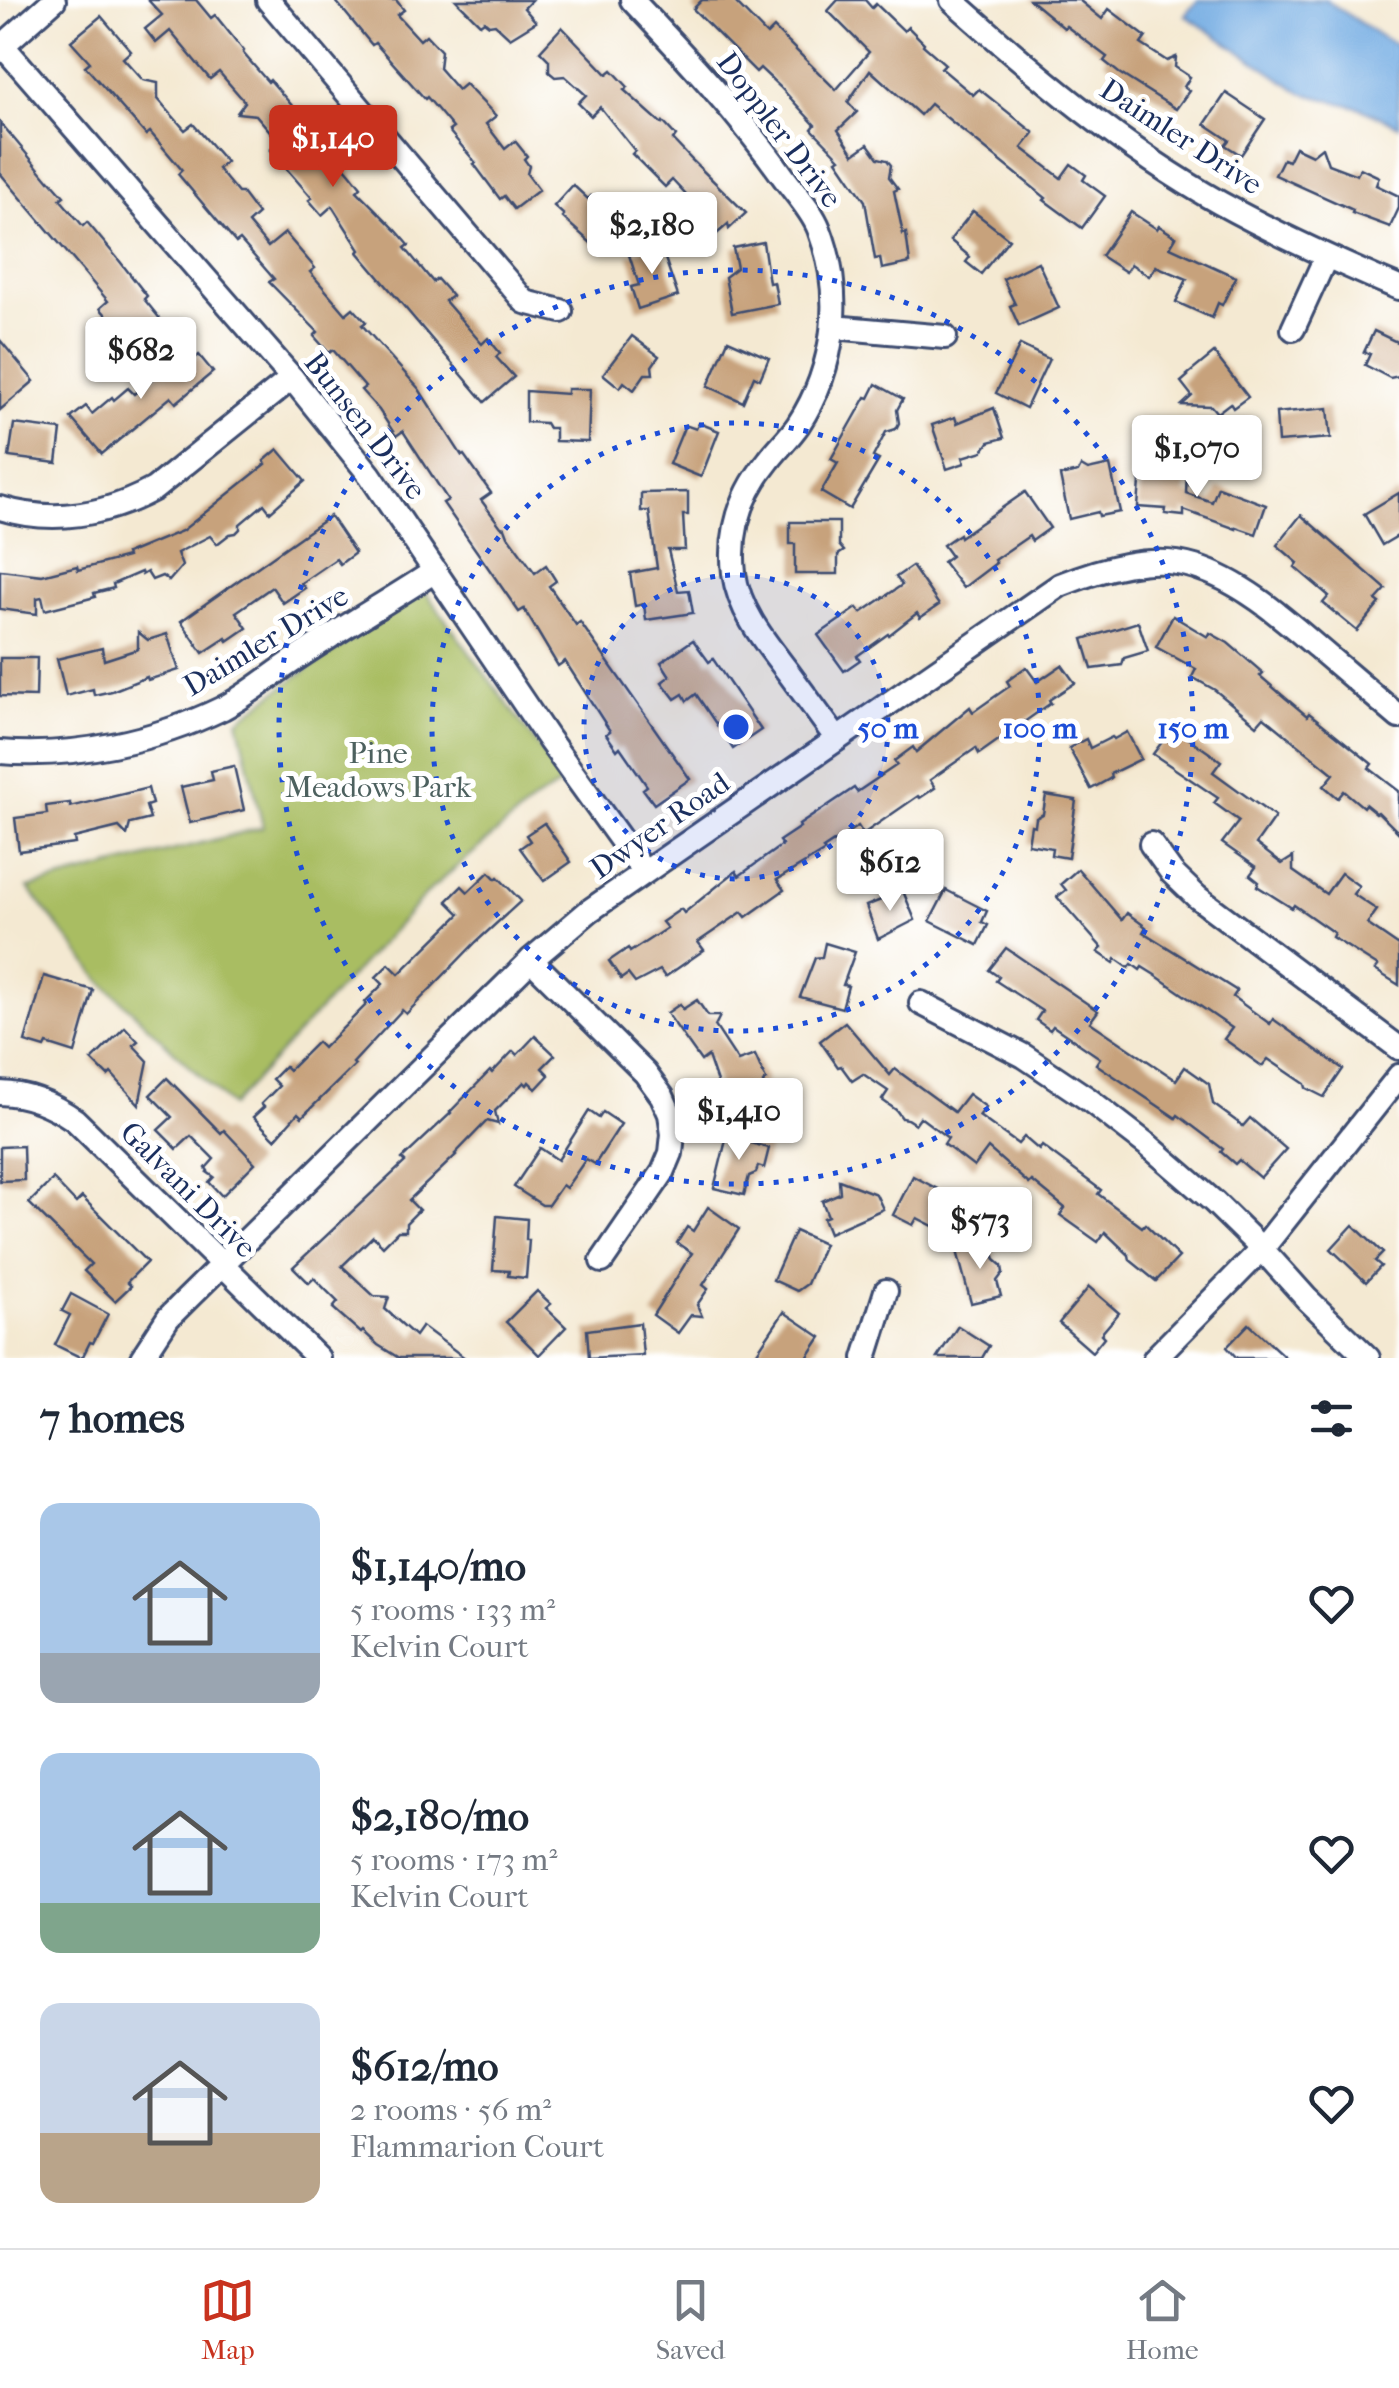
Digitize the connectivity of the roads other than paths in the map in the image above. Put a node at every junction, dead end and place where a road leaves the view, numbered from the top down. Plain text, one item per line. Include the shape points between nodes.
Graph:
1 (54, 0) edge
2 (268, 0) edge
3 (632, 0) edge
4 (952, 0) edge
5 (2, 47) edge
6 (1326, 256) junction
7 (1399, 288) edge
8 (561, 311) dead end
9 (833, 327) junction
10 (1293, 329) dead end
11 (946, 337) dead end
12 (292, 378) junction
13 (0, 508) edge
14 (436, 571) junction
15 (1396, 710) edge
16 (837, 739) junction
17 (0, 752) edge
18 (1151, 844) dead end
19 (644, 872) junction
20 (531, 960) junction
21 (921, 1004) dead end
22 (1399, 1048) edge
23 (1399, 1076) edge
24 (0, 1093) edge
25 (1262, 1249) junction
26 (602, 1260) dead end
27 (222, 1265) junction
28 (886, 1291) dead end
29 (142, 1358) edge
30 (318, 1358) edge
31 (865, 1358) edge
32 (1156, 1358) edge
33 (1368, 1358) edge

1 - 5 street
2 - 8 street via 524,302
3 - 9 street, Doppler Drive via 730,107 818,225 831,276
4 - 6 street, Daimler Drive via 1157,164
5 - 12 street, Bunsen Drive
6 - 7 street, Daimler Drive
6 - 10 street
9 - 11 street
9 - 16 street, Doppler Drive via 817,390 753,481 732,553 742,602 756,628
12 - 13 street via 138,498 73,516
12 - 14 street, Bunsen Drive
14 - 17 street, Daimler Drive via 254,690 189,723 99,747
14 - 19 street, Bunsen Drive
15 - 16 street, Dwyer Road via 1269,606 1194,566 1162,562 1129,564 1060,584
16 - 19 street, Dwyer Road
18 - 22 street via 1197,897
19 - 20 street, Dwyer Road
20 - 26 street via 645,1072 670,1114 673,1134 663,1172
20 - 27 street, Dwyer Road
21 - 25 street via 1024,1056 1088,1099
23 - 25 street
24 - 27 street, Galvani Drive via 37,1099 75,1120
25 - 32 street
25 - 33 street
27 - 29 street, Dwyer Road via 168,1318
27 - 30 street, Galvani Drive
28 - 31 street

